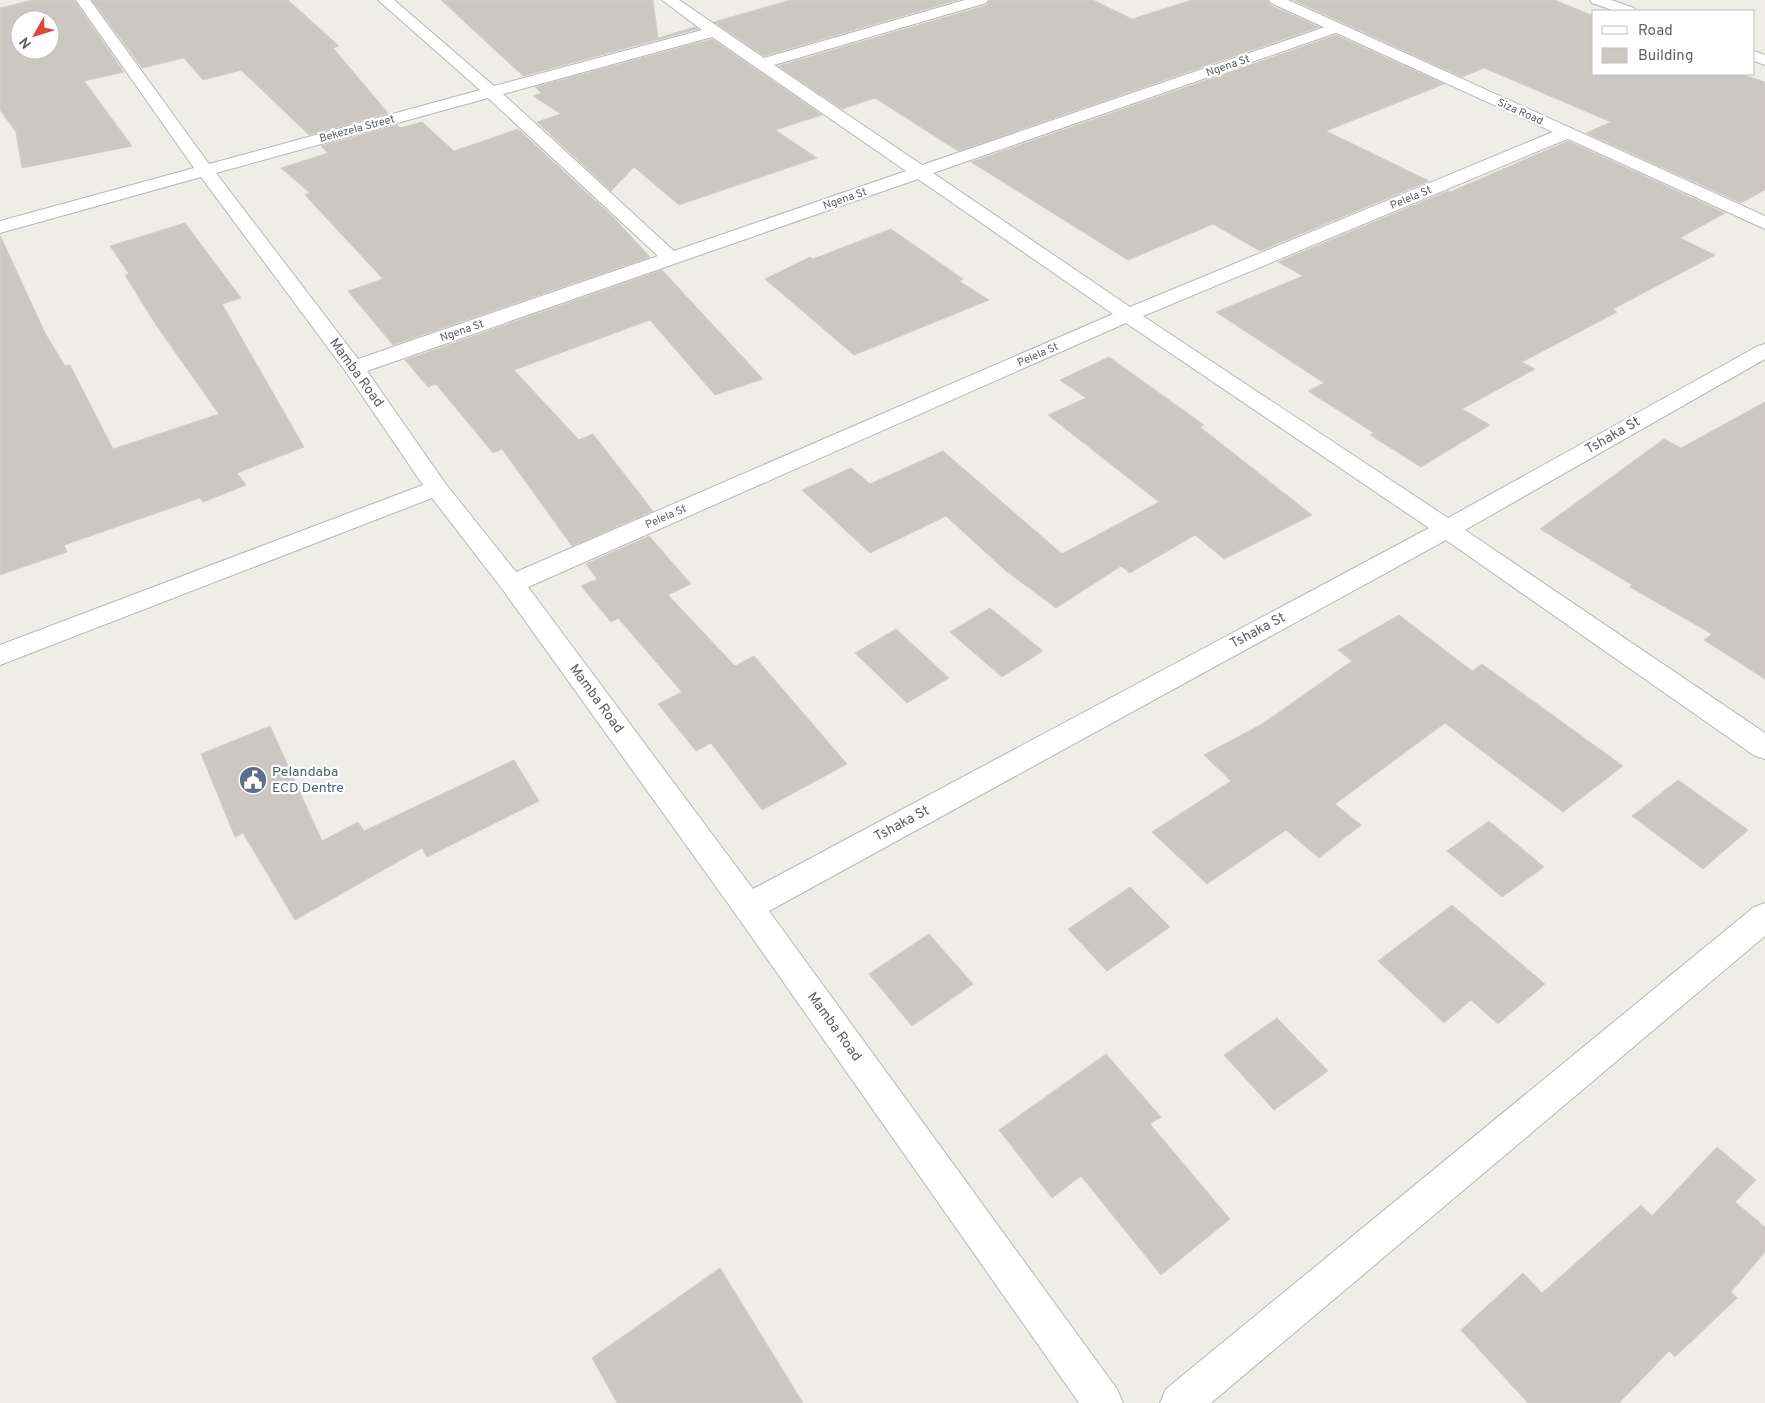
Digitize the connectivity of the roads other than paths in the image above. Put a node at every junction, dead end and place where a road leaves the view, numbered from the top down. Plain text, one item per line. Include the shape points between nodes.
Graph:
1 (83, 0) edge
2 (384, 0) edge
3 (669, 0) edge
4 (981, 0) edge
5 (1276, 0) edge
6 (1597, 0) edge
7 (1626, 10) edge
8 (1336, 28) junction
9 (715, 31) junction
10 (763, 63) junction
11 (491, 92) junction
12 (1566, 133) junction
13 (205, 171) junction
14 (921, 172) junction
15 (1765, 223) edge
16 (0, 227) edge
17 (672, 259) junction
18 (1128, 315) junction
19 (1765, 350) edge
20 (354, 368) junction
21 (437, 488) junction
22 (1447, 530) junction
23 (512, 584) junction
24 (1, 651) edge
25 (1765, 748) edge
26 (748, 907) junction
27 (1765, 917) edge
28 (1103, 1403) edge
29 (1180, 1403) edge

1 - 13 street, Mamba Road
2 - 11 street
3 - 9 street
4 - 10 street
5 - 8 street, Siza Road
6 - 7 street
8 - 12 street, Siza Road
8 - 14 street, Ngena St
9 - 10 street
9 - 11 street, Bekezela Street
10 - 14 street
11 - 13 street, Bekezela Street
11 - 17 street
12 - 15 street, Siza Road
12 - 18 street, Pelela St
13 - 16 street, Bekezela Street
13 - 20 street, Mamba Road
14 - 17 street, Ngena St
14 - 18 street
17 - 20 street, Ngena St
18 - 22 street
18 - 23 street, Pelela St
19 - 22 street, Tshaka St
20 - 21 street, Mamba Road
21 - 23 street, Mamba Road
21 - 24 street
22 - 25 street
22 - 26 street, Tshaka St
23 - 26 street, Mamba Road
26 - 28 street, Mamba Road
27 - 29 street

